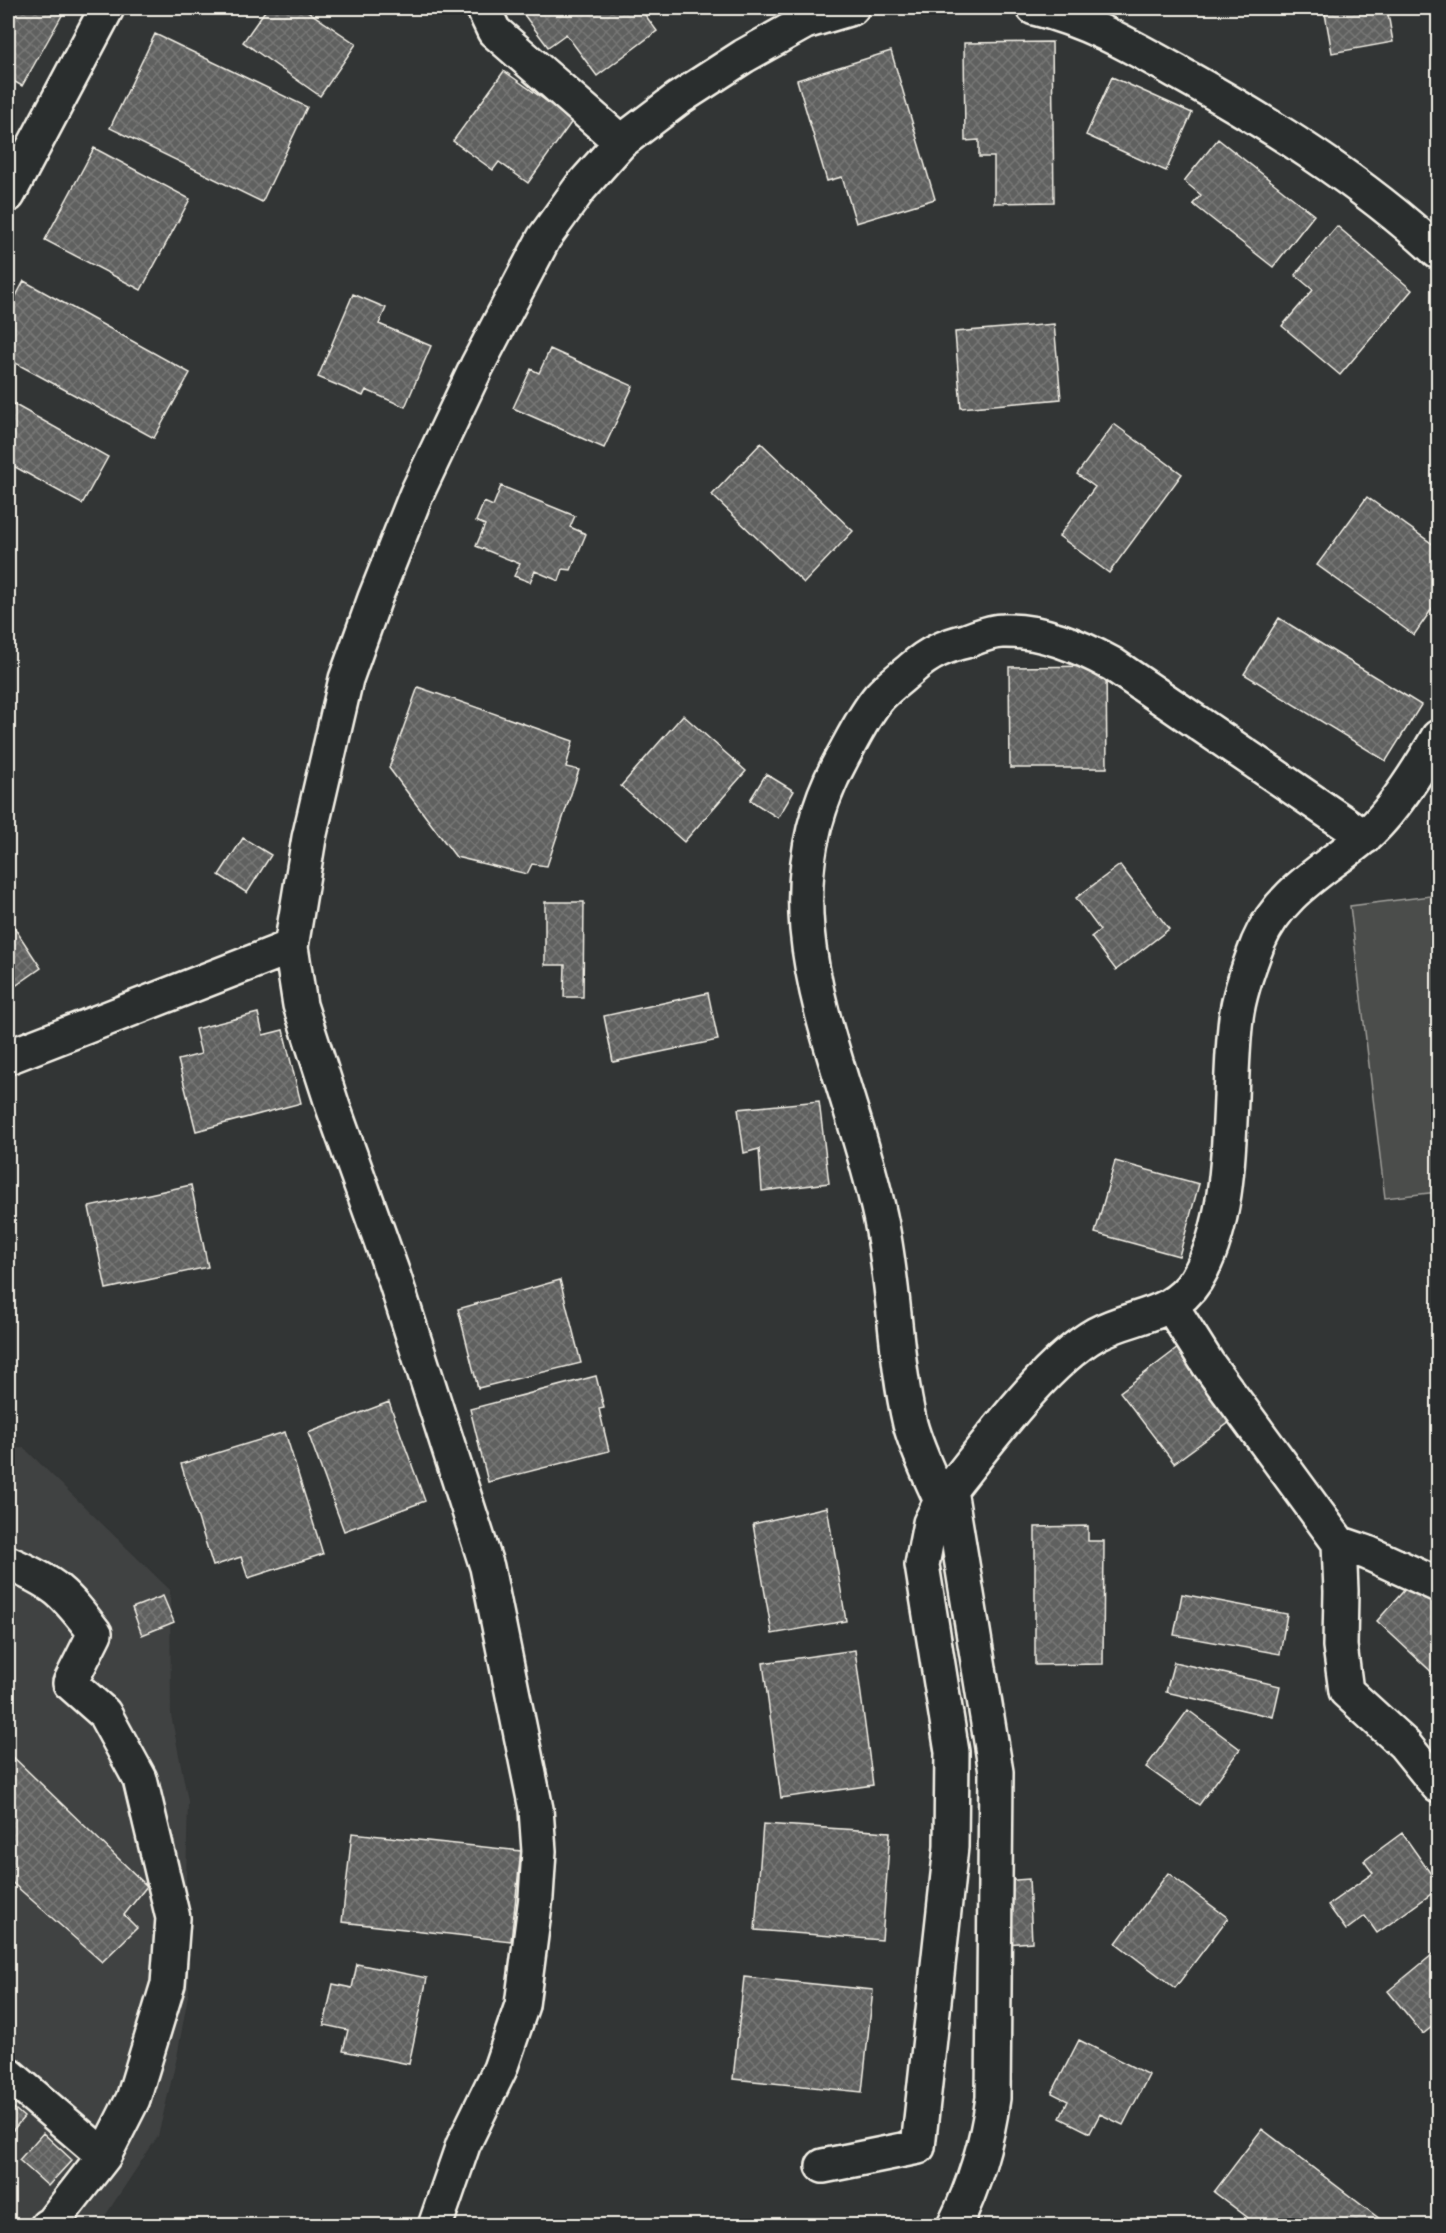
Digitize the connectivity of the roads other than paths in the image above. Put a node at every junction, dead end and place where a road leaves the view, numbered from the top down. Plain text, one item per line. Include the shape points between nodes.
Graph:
1 (106, 8) edge
2 (483, 8) edge
3 (852, 8) edge
4 (1034, 8) edge
5 (621, 142) junction
6 (8, 195) edge
7 (1438, 252) edge
8 (1438, 737) edge
9 (1365, 837) junction
10 (291, 947) junction
11 (8, 1057) edge
12 (1172, 1307) junction
13 (946, 1495) junction
14 (1339, 1543) junction
15 (8, 1563) edge
16 (1438, 1585) edge
17 (1438, 1786) edge
18 (8, 2074) edge
19 (104, 2156) junction
20 (823, 2166) dead end
21 (46, 2226) edge
22 (435, 2226) edge
23 (954, 2226) edge

1 - 6 street
2 - 5 street via 494,31
3 - 5 street via 805,22 744,56
4 - 7 street via 1060,14 1133,47 1245,110 1366,192
5 - 10 street via 580,188 544,238 477,366 412,505 346,679 309,838
8 - 9 street via 1402,793
9 - 12 street via 1301,884 1273,915 1259,943 1236,1016 1222,1207 1195,1281
9 - 13 street via 1112,664 1078,645 1051,637 1002,631 939,648 879,697 857,731 828,783 813,825 803,905 808,953 828,1036 874,1187 910,1423
10 - 11 street
10 - 22 street via 300,1005 394,1277 487,1567 536,1809 536,1897 522,2006 500,2069 456,2163
12 - 13 street via 1121,1322 1087,1339 1052,1370
12 - 14 street via 1208,1364
13 - 20 street via 930,1523 922,1565 952,1752 951,1847 918,2147
13 - 23 street via 996,1772 993,2098 979,2170
14 - 16 street via 1368,1552
14 - 17 street via 1340,1646 1346,1691 1390,1729
15 - 19 street via 37,1575 64,1593 94,1633 70,1683 104,1713 140,1779 173,1918 168,1984 133,2099
18 - 19 street
19 - 21 street

